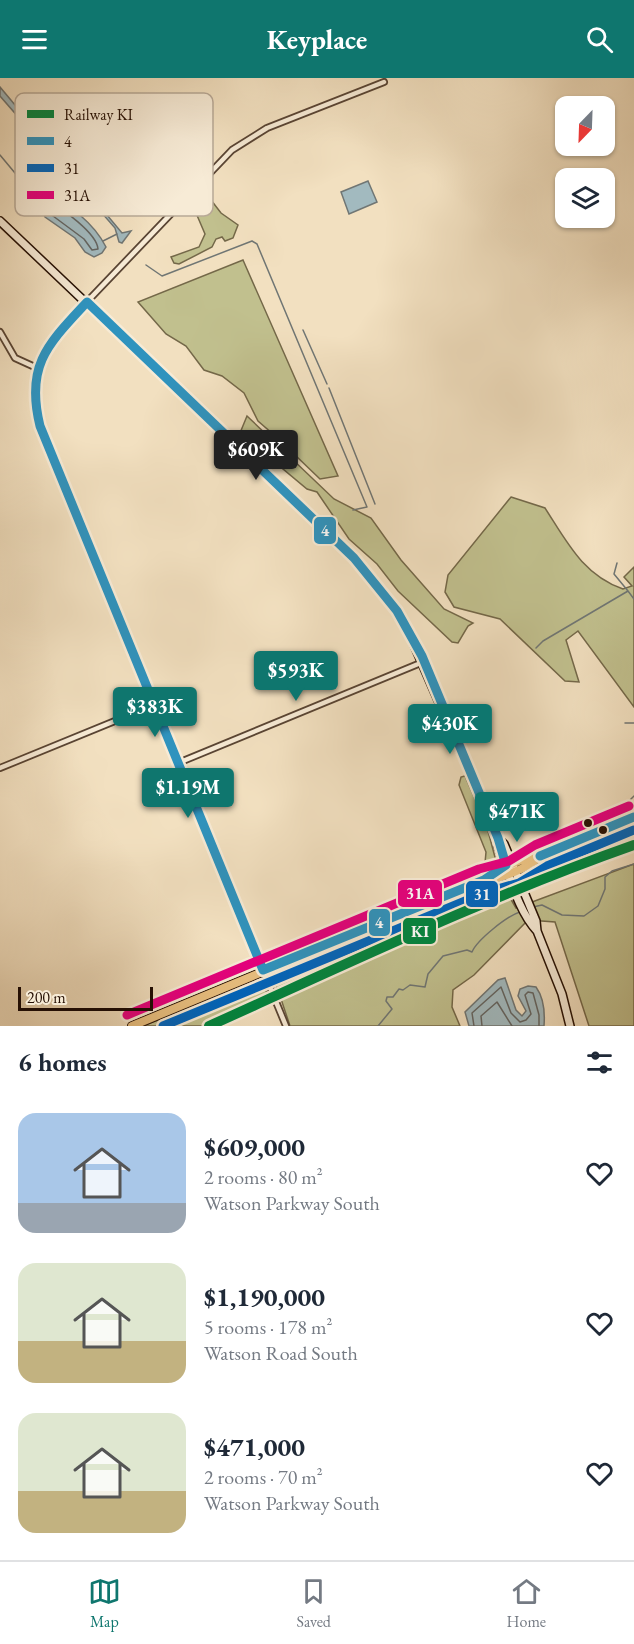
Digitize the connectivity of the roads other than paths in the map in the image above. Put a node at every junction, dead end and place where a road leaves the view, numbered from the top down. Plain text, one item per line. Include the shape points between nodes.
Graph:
1 (384, 82) dead end
2 (213, 170) edge
3 (169, 216) edge
4 (0, 221) edge
5 (87, 302) junction
6 (0, 332) edge
7 (37, 368) junction
8 (423, 663) junction
9 (154, 705) junction
10 (178, 763) junction
11 (0, 768) edge
12 (634, 816) edge
13 (511, 868) junction
14 (264, 970) junction
15 (132, 1026) edge
16 (286, 1026) edge
17 (570, 1026) edge

1 - 2 street via 248,138
3 - 5 street
4 - 5 main road
5 - 7 street via 46,347
5 - 8 main road via 354,558 384,593
6 - 7 street via 15,358
7 - 9 street via 32,395 37,422
8 - 10 street
8 - 13 main road via 498,838 498,846
9 - 10 street
9 - 11 street
10 - 14 street
12 - 13 main road via 536,861
13 - 14 main road via 487,874 484,880
13 - 17 main road via 562,994
14 - 15 main road
14 - 16 street

